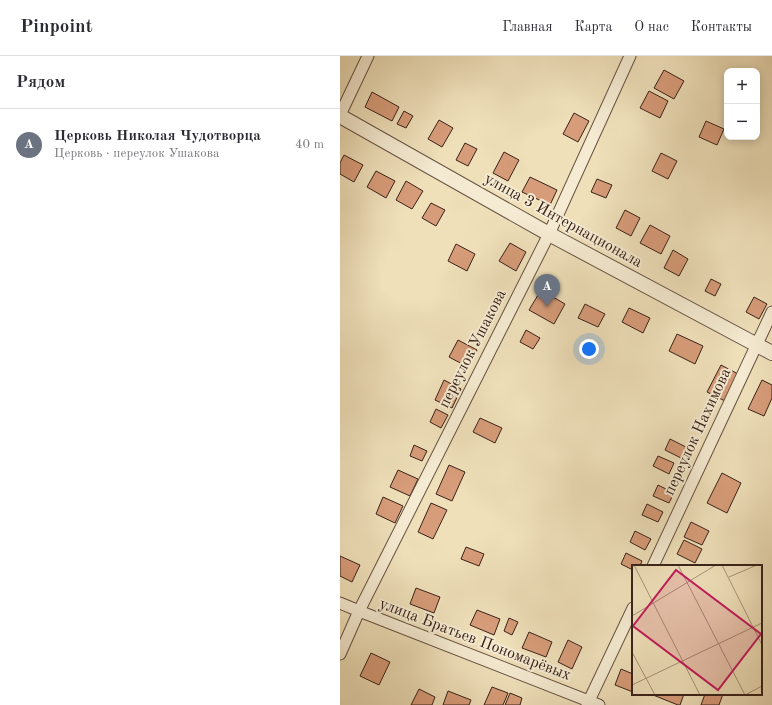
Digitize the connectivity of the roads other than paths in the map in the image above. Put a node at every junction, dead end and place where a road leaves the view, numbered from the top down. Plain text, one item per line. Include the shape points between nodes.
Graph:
1 (368, 56) edge
2 (630, 56) edge
3 (340, 116) edge
4 (549, 234) junction
5 (772, 312) edge
6 (756, 345) junction
7 (772, 353) edge
8 (653, 565) edge
9 (340, 603) edge
10 (632, 610) edge
11 (359, 611) junction
12 (340, 654) edge
13 (592, 704) edge

1 - 3 street
2 - 4 street, переулок Ушакова
3 - 4 street, улица 3 Интернационала
4 - 6 street, улица 3 Интернационала
4 - 11 street, переулок Ушакова
5 - 6 street, переулок Нахимова
6 - 7 street, улица 3 Интернационала
6 - 8 street, переулок Нахимова
9 - 11 street, улица Братьев Пономарёвых
10 - 13 street
11 - 12 street, переулок Ушакова
11 - 13 street, улица Братьев Пономарёвых

